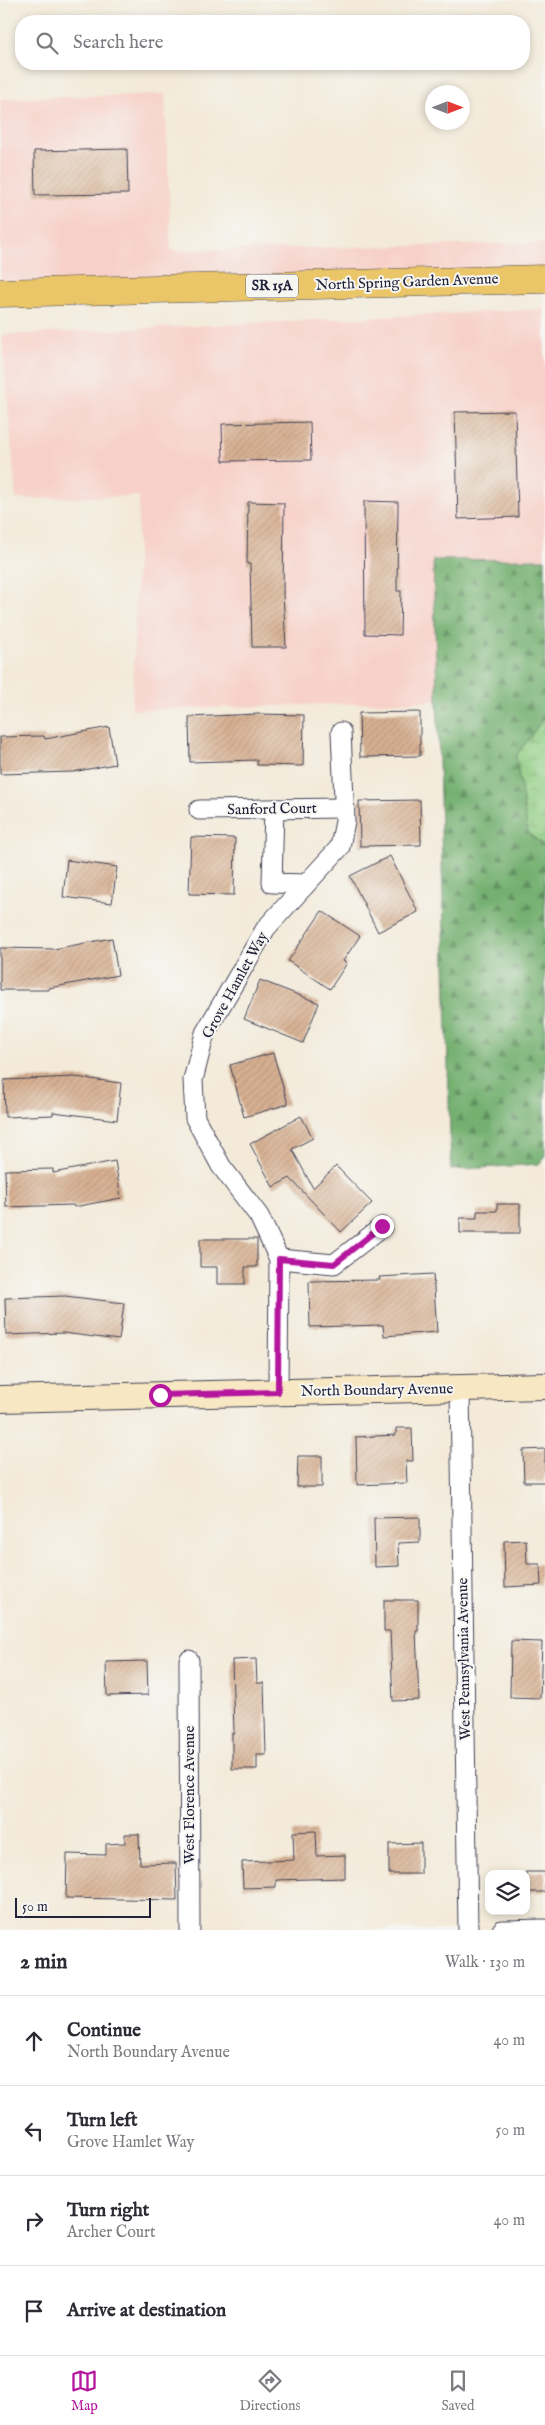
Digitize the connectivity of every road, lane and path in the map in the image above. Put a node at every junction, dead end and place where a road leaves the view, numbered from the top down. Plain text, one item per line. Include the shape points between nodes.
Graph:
1 (545, 279) edge
2 (0, 293) edge
3 (340, 732) dead end
4 (345, 808) junction
5 (274, 809) junction
6 (199, 810) dead end
7 (306, 884) junction
8 (382, 1226) dead end
9 (279, 1259) junction
10 (545, 1386) edge
11 (460, 1389) junction
12 (278, 1392) junction
13 (0, 1399) edge
14 (189, 1660) dead end
15 (545, 1929) edge
16 (190, 1930) edge
17 (468, 1930) edge
18 (502, 1930) edge

1 - 2 highway, North Spring Garden Avenue / SR 15A
3 - 4 street, Grove Hamlet Way
4 - 5 street, Sanford Court
4 - 7 street, Grove Hamlet Way via 340,847
5 - 6 street, Sanford Court
5 - 7 street via 272,883
7 - 9 street, Grove Hamlet Way via 266,928 204,1033 193,1080 195,1118 221,1166 259,1216
8 - 9 street via 334,1264
9 - 12 street, Grove Hamlet Way
10 - 11 street, North Boundary Avenue
11 - 12 street, North Boundary Avenue
11 - 17 street, West Pennsylvania Avenue
12 - 13 street, North Boundary Avenue
14 - 16 street, West Florence Avenue
15 - 18 street

